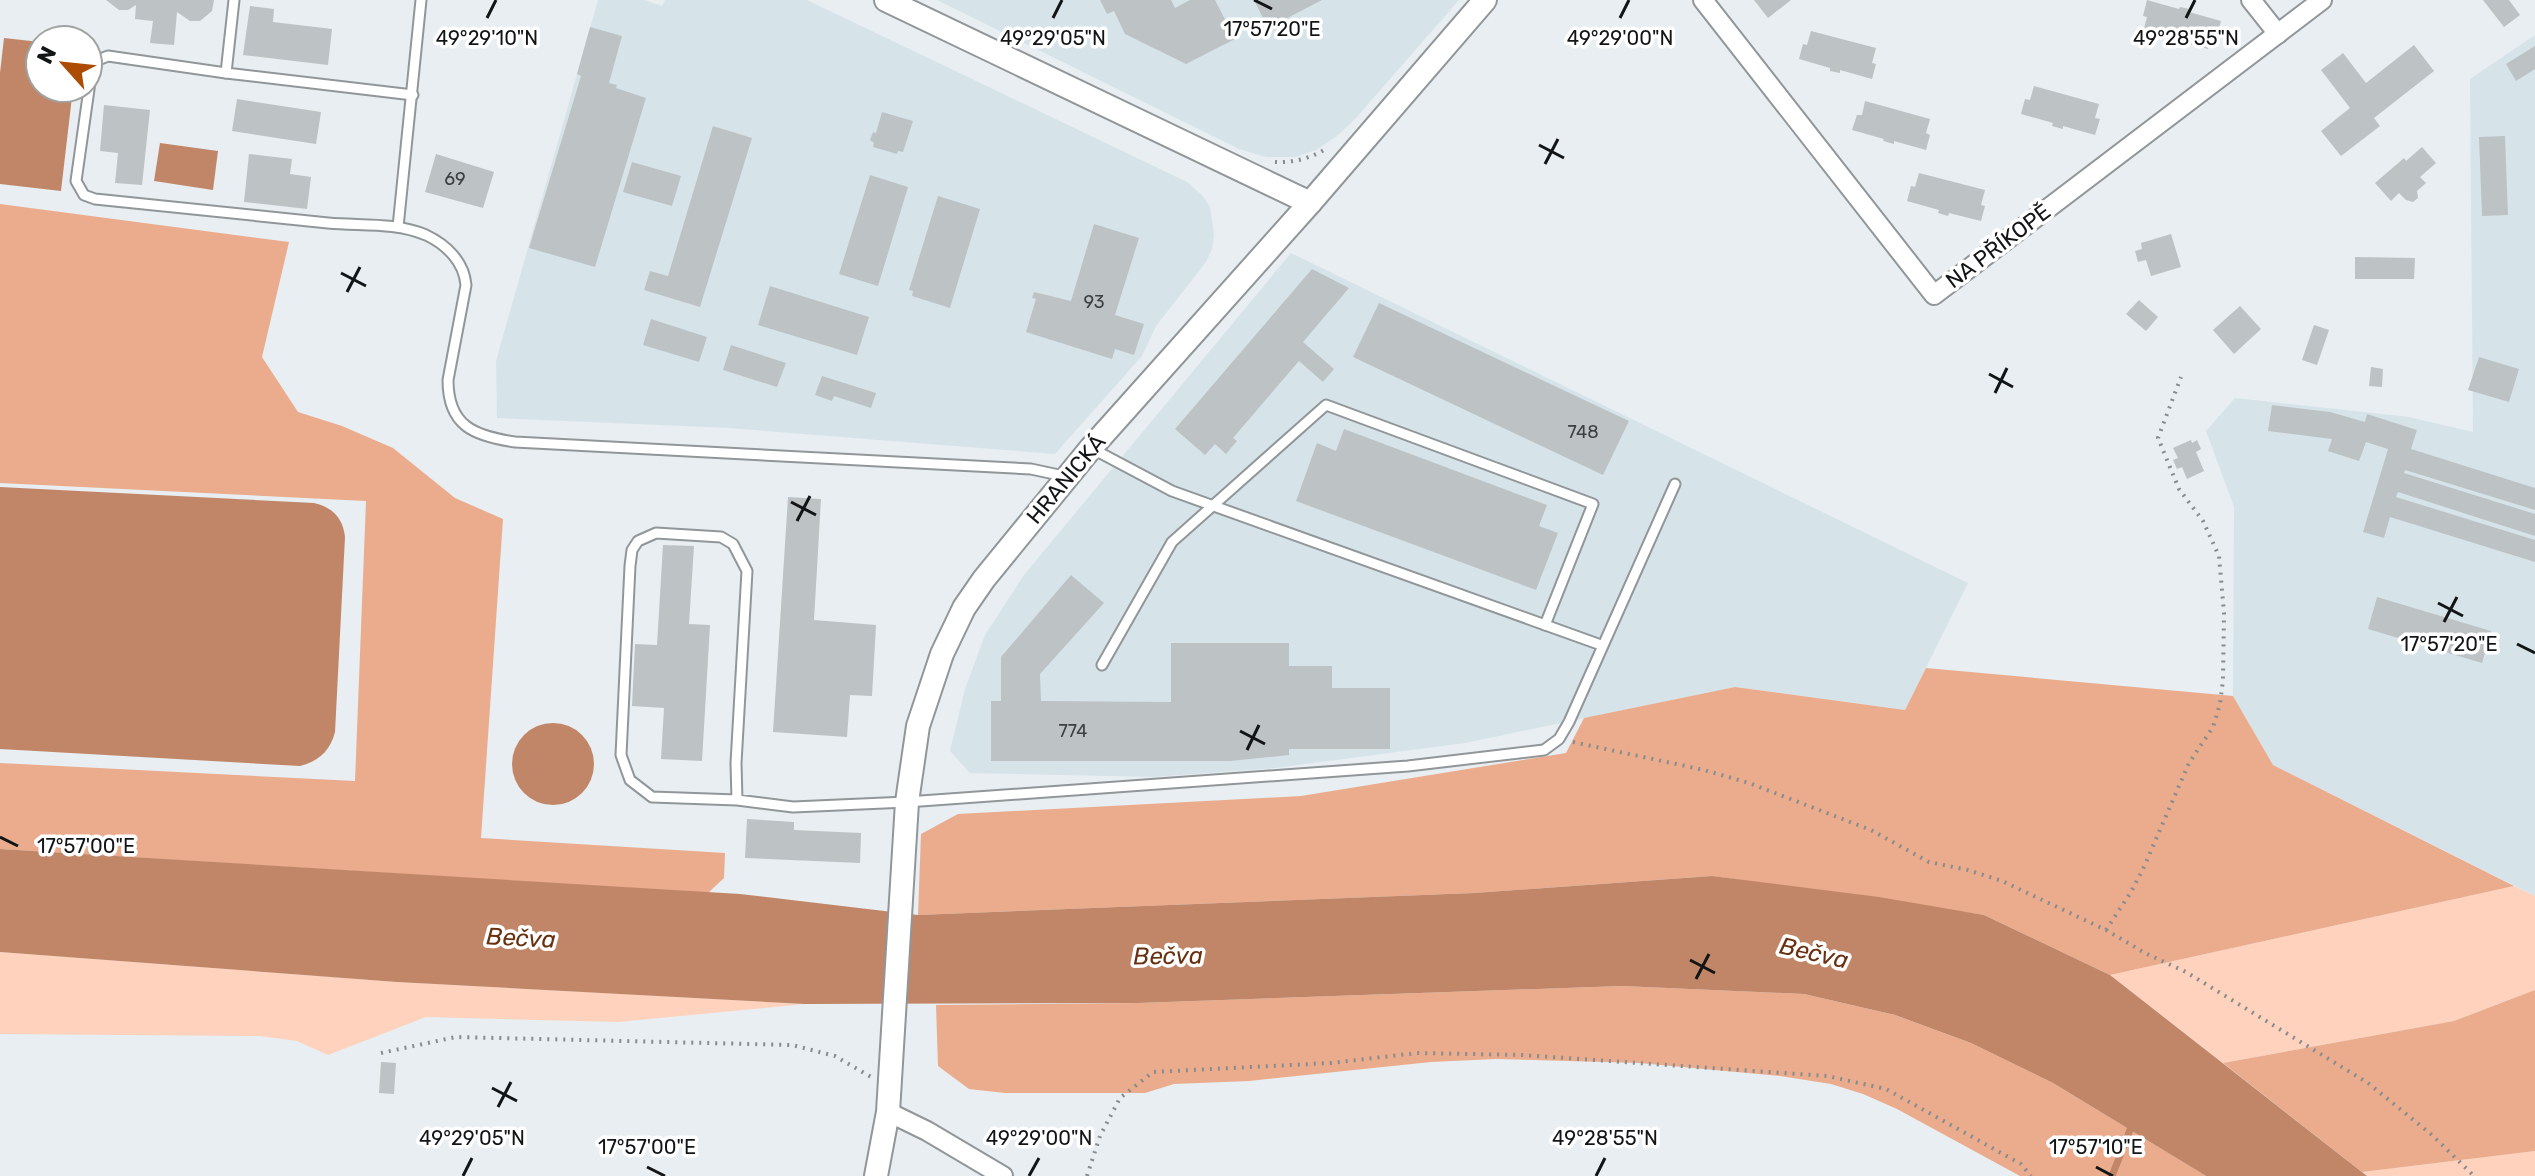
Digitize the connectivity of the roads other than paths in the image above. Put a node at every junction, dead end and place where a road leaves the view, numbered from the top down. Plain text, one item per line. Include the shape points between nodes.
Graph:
1 (234, 0) edge
2 (421, 0) edge
3 (886, 0) edge
4 (1485, 0) edge
5 (1703, 0) edge
6 (2251, 0) edge
7 (2322, 0) edge
8 (2278, 34) junction
9 (226, 73) junction
10 (413, 95) junction
11 (1310, 203) junction
12 (398, 227) junction
13 (1091, 448) junction
14 (1065, 480) junction
15 (1675, 484) dead end
16 (1211, 505) junction
17 (1545, 625) junction
18 (1601, 645) junction
19 (1102, 665) dead end
20 (737, 800) junction
21 (907, 802) junction
22 (888, 1112) junction
23 (876, 1176) edge
24 (1003, 1176) edge

1 - 9 lane
2 - 10 lane
3 - 11 street
4 - 11 street, HRANICKÁ
5 - 8 street, NA PŘÍKOPĚ via 1934,295
6 - 8 street
7 - 8 street, NA PŘÍKOPĚ
9 - 10 lane
9 - 12 lane via 108,56 98,60 92,68 76,181 84,195
10 - 12 lane
11 - 13 street, HRANICKÁ
12 - 14 lane via 442,244 465,275 448,396 460,421 486,437 1031,469
13 - 14 street, HRANICKÁ
13 - 16 lane via 1172,491
14 - 21 street, HRANICKÁ via 984,579 955,625 924,703
15 - 18 lane
16 - 17 lane
16 - 17 lane via 1326,405 1593,504
16 - 19 lane via 1172,542
17 - 18 lane
18 - 21 lane via 1559,739 1532,753
20 - 20 lane via 652,797 630,780 621,755 632,550 656,533 721,537 733,544 747,571
20 - 21 lane via 793,807
21 - 22 street, HRANICKÁ
22 - 23 street, HRANICKÁ
22 - 24 street

